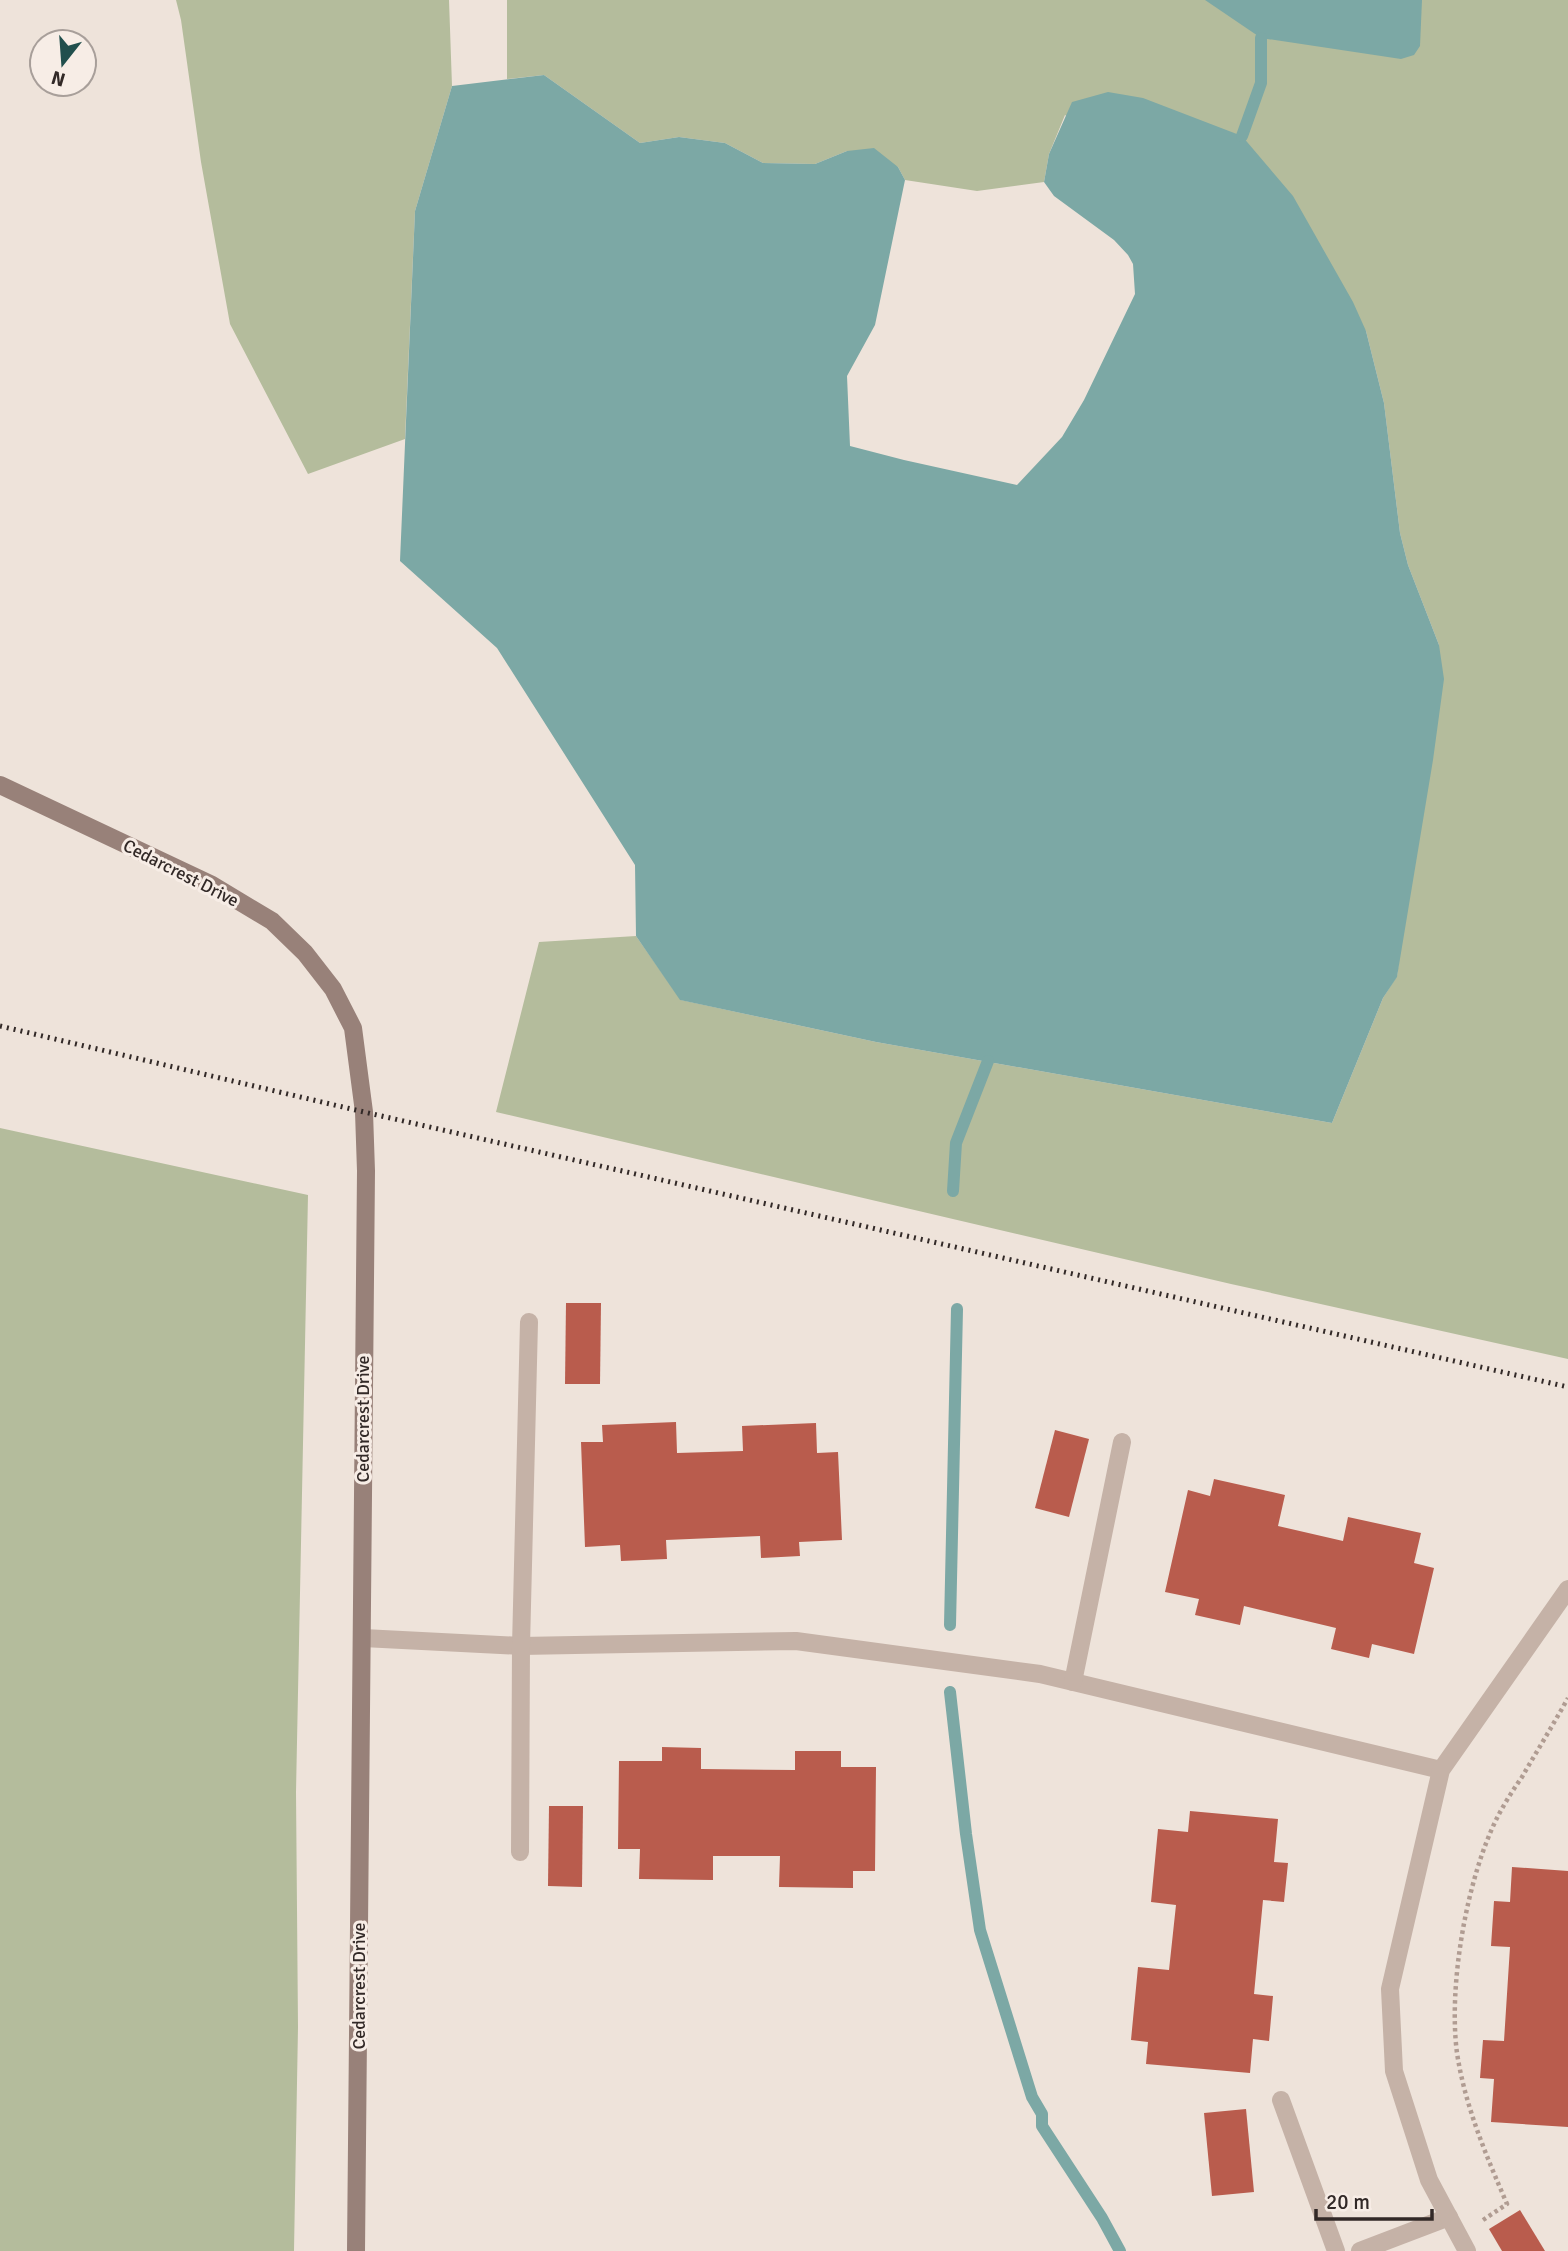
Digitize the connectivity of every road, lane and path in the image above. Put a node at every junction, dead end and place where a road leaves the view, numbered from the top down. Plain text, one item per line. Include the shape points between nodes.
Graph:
1 (0, 785) edge
2 (529, 1322) dead end
3 (1122, 1442) dead end
4 (1568, 1589) edge
5 (363, 1638) junction
6 (522, 1646) junction
7 (1073, 1682) junction
8 (1568, 1699) edge
9 (1441, 1770) junction
10 (520, 1852) dead end
11 (1281, 2100) dead end
12 (1449, 2217) junction
13 (1458, 2235) junction
14 (356, 2251) edge
15 (1336, 2251) edge
16 (1360, 2251) edge
17 (1467, 2251) edge

1 - 5 street, Cedarcrest Drive via 212,885 272,921 333,989 353,1028 365,1160
2 - 6 lane
3 - 7 lane
4 - 9 lane
5 - 6 lane
5 - 14 street, Cedarcrest Drive
6 - 7 lane via 796,1641
6 - 10 lane
7 - 9 lane
8 - 13 path via 1497,1818 1473,1879 1460,1954 1457,2051 1468,2104 1507,2204
9 - 12 lane via 1390,1989 1394,2071 1429,2180
11 - 15 lane
12 - 13 lane
12 - 16 lane
13 - 17 lane

